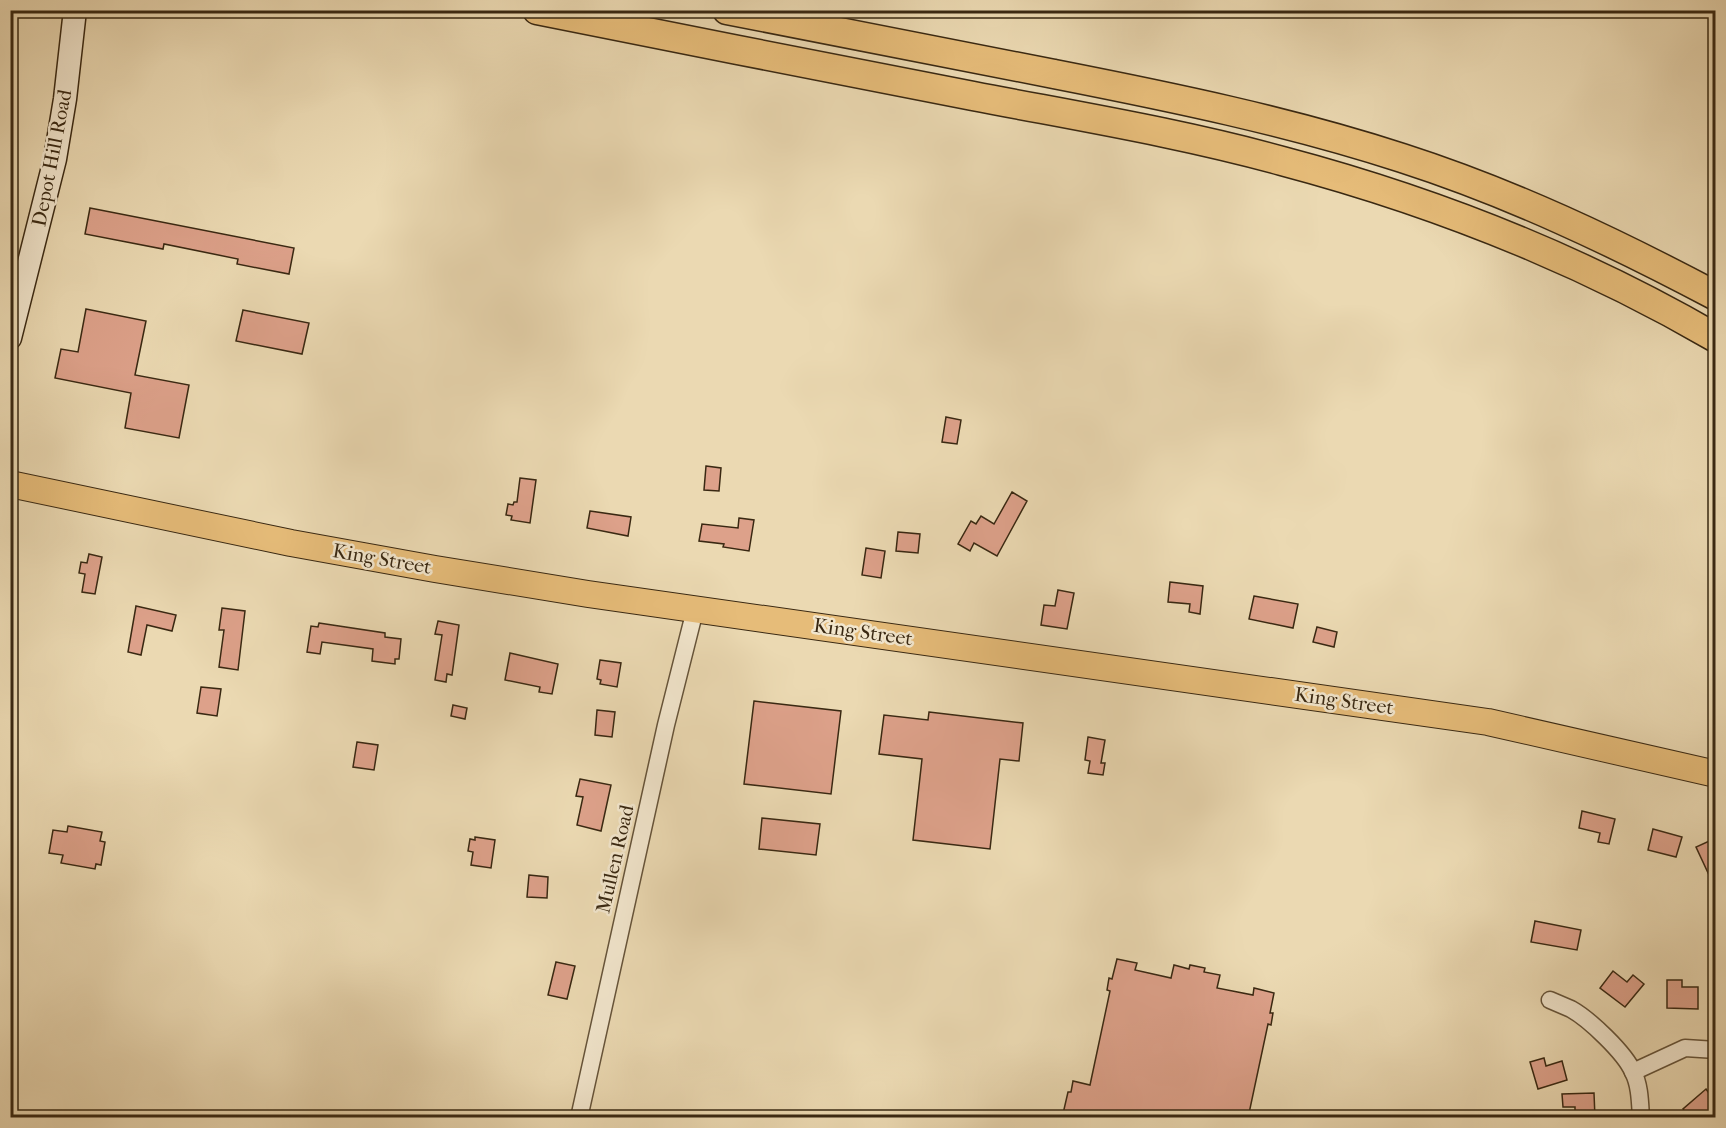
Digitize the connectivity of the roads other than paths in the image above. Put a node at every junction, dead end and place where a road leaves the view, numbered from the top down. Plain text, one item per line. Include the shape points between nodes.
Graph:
1 (75, 10) edge
2 (537, 10) edge
3 (727, 10) edge
4 (1716, 296) edge
5 (10, 338) edge
6 (1716, 338) edge
7 (10, 484) edge
8 (695, 610) junction
9 (1716, 774) edge
10 (1550, 1000) dead end
11 (1716, 1050) edge
12 (1633, 1072) junction
13 (579, 1118) edge
14 (1641, 1118) edge

1 - 5 main road, Depot Hill Road via 55,159
2 - 6 highway via 1171,135 1279,160 1377,188 1518,240 1612,283
3 - 4 highway via 1202,104 1349,141 1532,206
7 - 8 main road, King Street via 388,561
8 - 9 main road, King Street via 1488,722
8 - 13 street, Mullen Road
10 - 12 street via 1573,1010 1602,1034
11 - 12 street via 1685,1048
12 - 14 street

